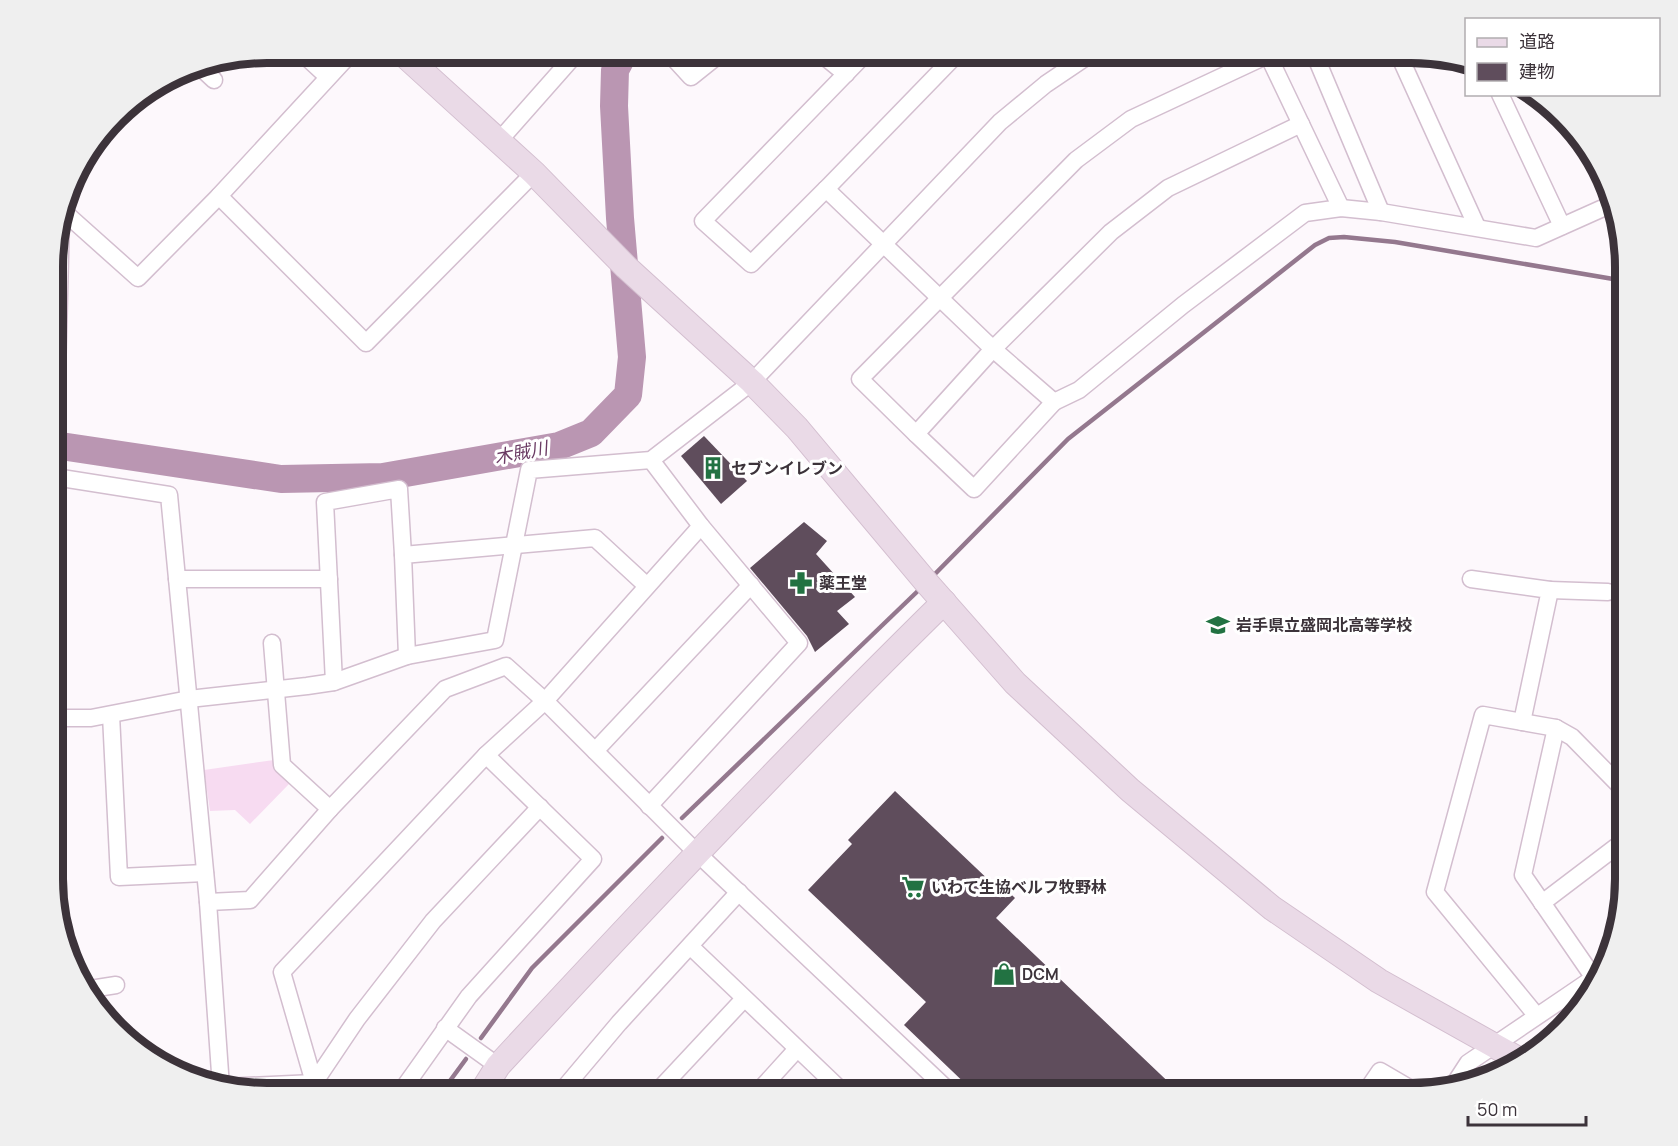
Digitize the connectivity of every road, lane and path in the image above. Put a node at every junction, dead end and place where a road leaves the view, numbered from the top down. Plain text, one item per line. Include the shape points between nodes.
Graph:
1 (313, 63) edge
2 (341, 63) edge
3 (414, 63) edge
4 (568, 63) edge
5 (678, 63) edge
6 (708, 63) edge
7 (832, 63) edge
8 (856, 63) edge
9 (948, 63) edge
10 (1077, 63) edge
11 (1249, 63) edge
12 (1272, 63) edge
13 (1318, 63) edge
14 (1403, 63) edge
15 (206, 73) edge
16 (846, 74) junction
17 (328, 77) junction
18 (214, 80) dead end
19 (1501, 96) edge
20 (1301, 124) junction
21 (498, 142) junction
22 (534, 173) junction
23 (826, 189) junction
24 (219, 196) junction
25 (1606, 207) edge
26 (1341, 208) junction
27 (1381, 212) junction
28 (70, 217) edge
29 (1562, 226) junction
30 (1477, 227) junction
31 (882, 244) junction
32 (938, 297) junction
33 (993, 349) junction
34 (752, 382) junction
35 (1054, 402) junction
36 (916, 434) junction
37 (651, 460) junction
38 (63, 486) edge
39 (701, 525) junction
40 (514, 546) junction
41 (403, 555) junction
42 (177, 579) junction
43 (328, 579) junction
44 (1471, 579) dead end
45 (751, 585) junction
46 (647, 586) junction
47 (1550, 590) junction
48 (1608, 592) dead end
49 (944, 602) junction
50 (272, 643) dead end
51 (407, 656) junction
52 (334, 682) junction
53 (275, 690) junction
54 (189, 699) junction
55 (545, 701) junction
56 (111, 715) junction
57 (63, 718) edge
58 (1522, 722) junction
59 (1556, 728) junction
60 (595, 751) junction
61 (486, 755) junction
62 (1615, 781) edge
63 (649, 806) junction
64 (540, 807) junction
65 (330, 809) junction
66 (1615, 848) edge
67 (696, 852) junction
68 (205, 873) junction
69 (739, 892) junction
70 (208, 902) junction
71 (1542, 903) junction
72 (690, 946) junction
73 (1593, 970) edge
74 (1587, 982) edge
75 (116, 985) dead end
76 (95, 988) edge
77 (741, 1002) dead end
78 (1536, 1015) junction
79 (445, 1028) junction
80 (1492, 1046) junction
81 (797, 1049) junction
82 (1512, 1056) edge
83 (498, 1066) junction
84 (221, 1077) edge
85 (1459, 1077) edge
86 (314, 1083) edge
87 (318, 1083) edge
88 (407, 1083) edge
89 (487, 1083) edge
90 (569, 1083) edge
91 (665, 1083) edge
92 (766, 1083) edge
93 (833, 1083) edge
94 (940, 1083) edge
95 (1372, 1083) edge
96 (1401, 1083) edge

1 - 17 street
2 - 17 street
3 - 21 street
4 - 21 street
5 - 6 street via 691,77
7 - 16 street
8 - 16 street
9 - 23 street
10 - 31 street via 999,122
11 - 32 street via 1131,119 1076,160
12 - 20 street
13 - 27 street
14 - 30 street
15 - 18 street
16 - 23 street via 703,221 751,264
17 - 24 street
19 - 29 street
20 - 26 street
20 - 33 street via 1168,188 1111,232
21 - 22 street
22 - 24 street via 366,343
22 - 34 street via 626,267
23 - 31 street
24 - 28 street via 138,278
25 - 29 street
26 - 27 street
26 - 35 street via 1305,213 1183,305 1080,390
27 - 30 street
29 - 30 street via 1536,238
31 - 32 street
31 - 34 street
32 - 33 street
32 - 36 street via 860,379
33 - 35 street
33 - 36 street
34 - 37 street
34 - 49 street via 797,428
35 - 36 street via 974,489
37 - 39 street
37 - 40 street via 529,470
38 - 42 street via 169,495
39 - 45 street
39 - 46 street
40 - 41 street
40 - 46 street via 595,538
40 - 51 street via 495,640
41 - 43 street via 399,489 325,502
41 - 51 street
42 - 43 street
42 - 54 street
43 - 52 street
44 - 47 street
45 - 60 street
45 - 63 street via 799,643
46 - 55 street
47 - 48 street
47 - 58 street
49 - 67 street
49 - 80 street via 1015,683 1121,783 1272,908 1379,981
50 - 53 street
51 - 52 street
52 - 53 street
53 - 54 street
53 - 65 street via 282,765
54 - 56 street
54 - 68 street
55 - 60 street
55 - 61 street
55 - 65 street via 506,666 445,689
56 - 57 street
56 - 68 street via 119,877
58 - 59 street
58 - 78 street via 1483,715 1435,892
59 - 62 street via 1572,737
59 - 71 street via 1523,875
60 - 63 street
61 - 64 street
61 - 86 street via 282,972
63 - 67 street
64 - 79 street via 593,859 469,996
64 - 87 street via 433,921 357,1019
65 - 70 street via 250,900
66 - 71 street
67 - 69 street
67 - 83 street
68 - 70 street
69 - 72 street
69 - 94 street
70 - 84 street
71 - 73 street
72 - 81 street
72 - 90 street
74 - 78 street
75 - 76 street
77 - 91 street
78 - 80 street
79 - 83 street
79 - 88 street
80 - 82 street
80 - 85 street via 1468,1063
81 - 92 street
81 - 93 street
83 - 89 street
95 - 96 street via 1380,1071

